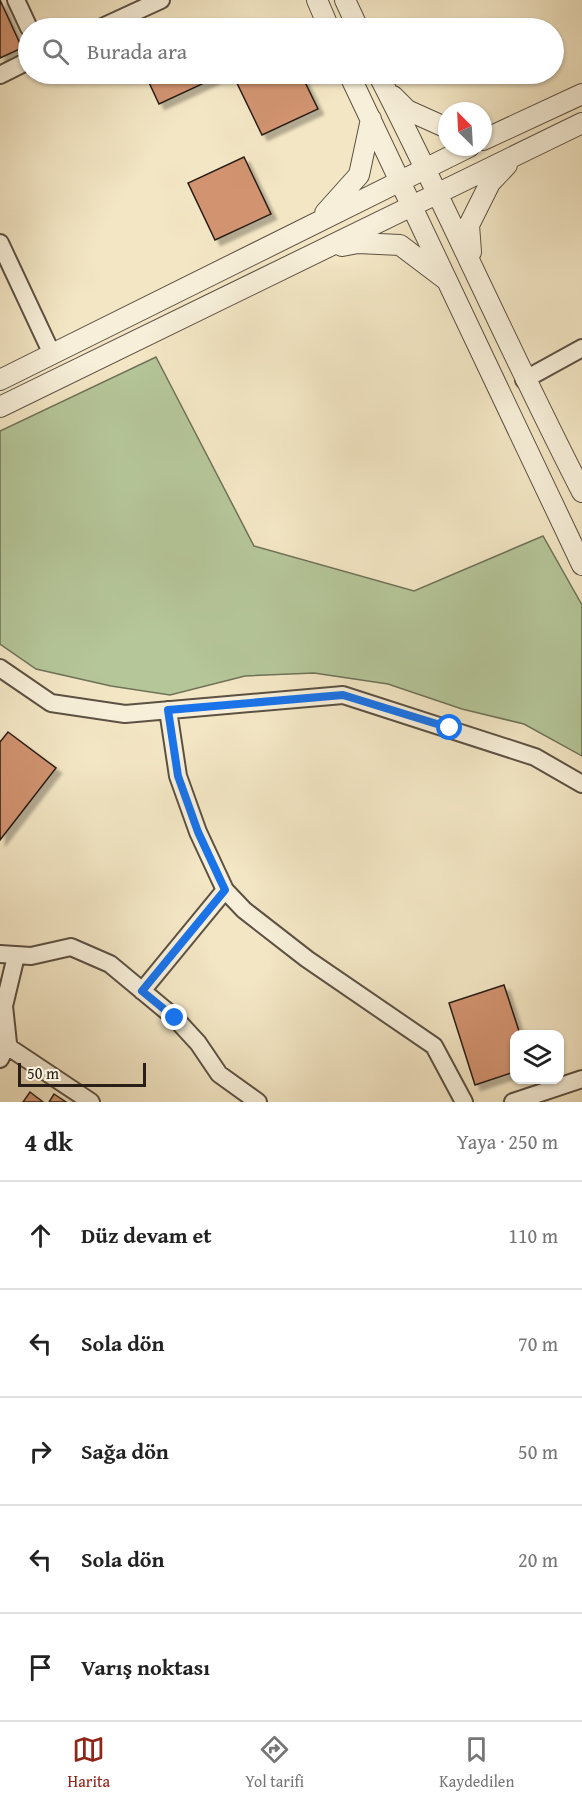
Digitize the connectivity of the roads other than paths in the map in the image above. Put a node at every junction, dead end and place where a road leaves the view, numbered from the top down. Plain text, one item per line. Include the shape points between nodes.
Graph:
1 (16, 0) edge
2 (161, 0) edge
3 (317, 0) edge
4 (345, 0) edge
5 (24, 18) edge
6 (122, 18) edge
7 (325, 18) edge
8 (353, 18) edge
9 (18, 67) edge
10 (0, 75) edge
11 (354, 84) edge
12 (383, 84) edge
13 (384, 84) edge
14 (582, 94) edge
15 (371, 119) junction
16 (582, 123) edge
17 (438, 124) edge
18 (511, 127) junction
19 (492, 128) edge
20 (492, 136) edge
21 (450, 156) edge
22 (516, 156) junction
23 (426, 167) junction
24 (401, 180) junction
25 (439, 194) junction
26 (413, 207) junction
27 (318, 221) junction
28 (0, 243) edge
29 (324, 250) junction
30 (472, 267) junction
31 (448, 281) junction
32 (582, 348) edge
33 (52, 354) junction
34 (0, 380) edge
35 (524, 380) junction
36 (0, 407) edge
37 (582, 492) edge
38 (582, 565) edge
39 (0, 668) edge
40 (168, 710) junction
41 (582, 784) edge
42 (225, 890) junction
43 (8, 955) edge
44 (142, 991) junction
45 (3, 1052) edge
46 (582, 1079) edge
47 (92, 1102) edge
48 (258, 1102) edge
49 (464, 1102) edge
50 (513, 1102) edge

1 - 5 street
2 - 6 street
3 - 7 street
4 - 8 street
9 - 10 street
11 - 15 street
12 - 23 street
13 - 17 street via 407,110
14 - 18 street
15 - 24 street
15 - 27 street via 359,176
16 - 22 street
18 - 19 street
18 - 20 street
21 - 23 street
22 - 25 street
22 - 30 street via 490,183 469,225
23 - 24 street
23 - 25 street
24 - 26 street
24 - 27 street
25 - 26 street
25 - 30 street
26 - 29 street
26 - 31 street
27 - 33 street
28 - 33 street
29 - 31 street via 358,243 400,245
29 - 36 street
30 - 35 street
31 - 38 street
32 - 35 street
33 - 34 street
35 - 37 street
39 - 40 street via 51,704 125,714
40 - 41 street via 343,695 535,757
40 - 42 street via 178,776
42 - 44 street
42 - 49 street via 244,910 307,959 434,1046
43 - 44 street via 31,956 71,947 110,964
43 - 45 street
44 - 48 street via 175,1018 219,1074
45 - 47 street
46 - 50 street

